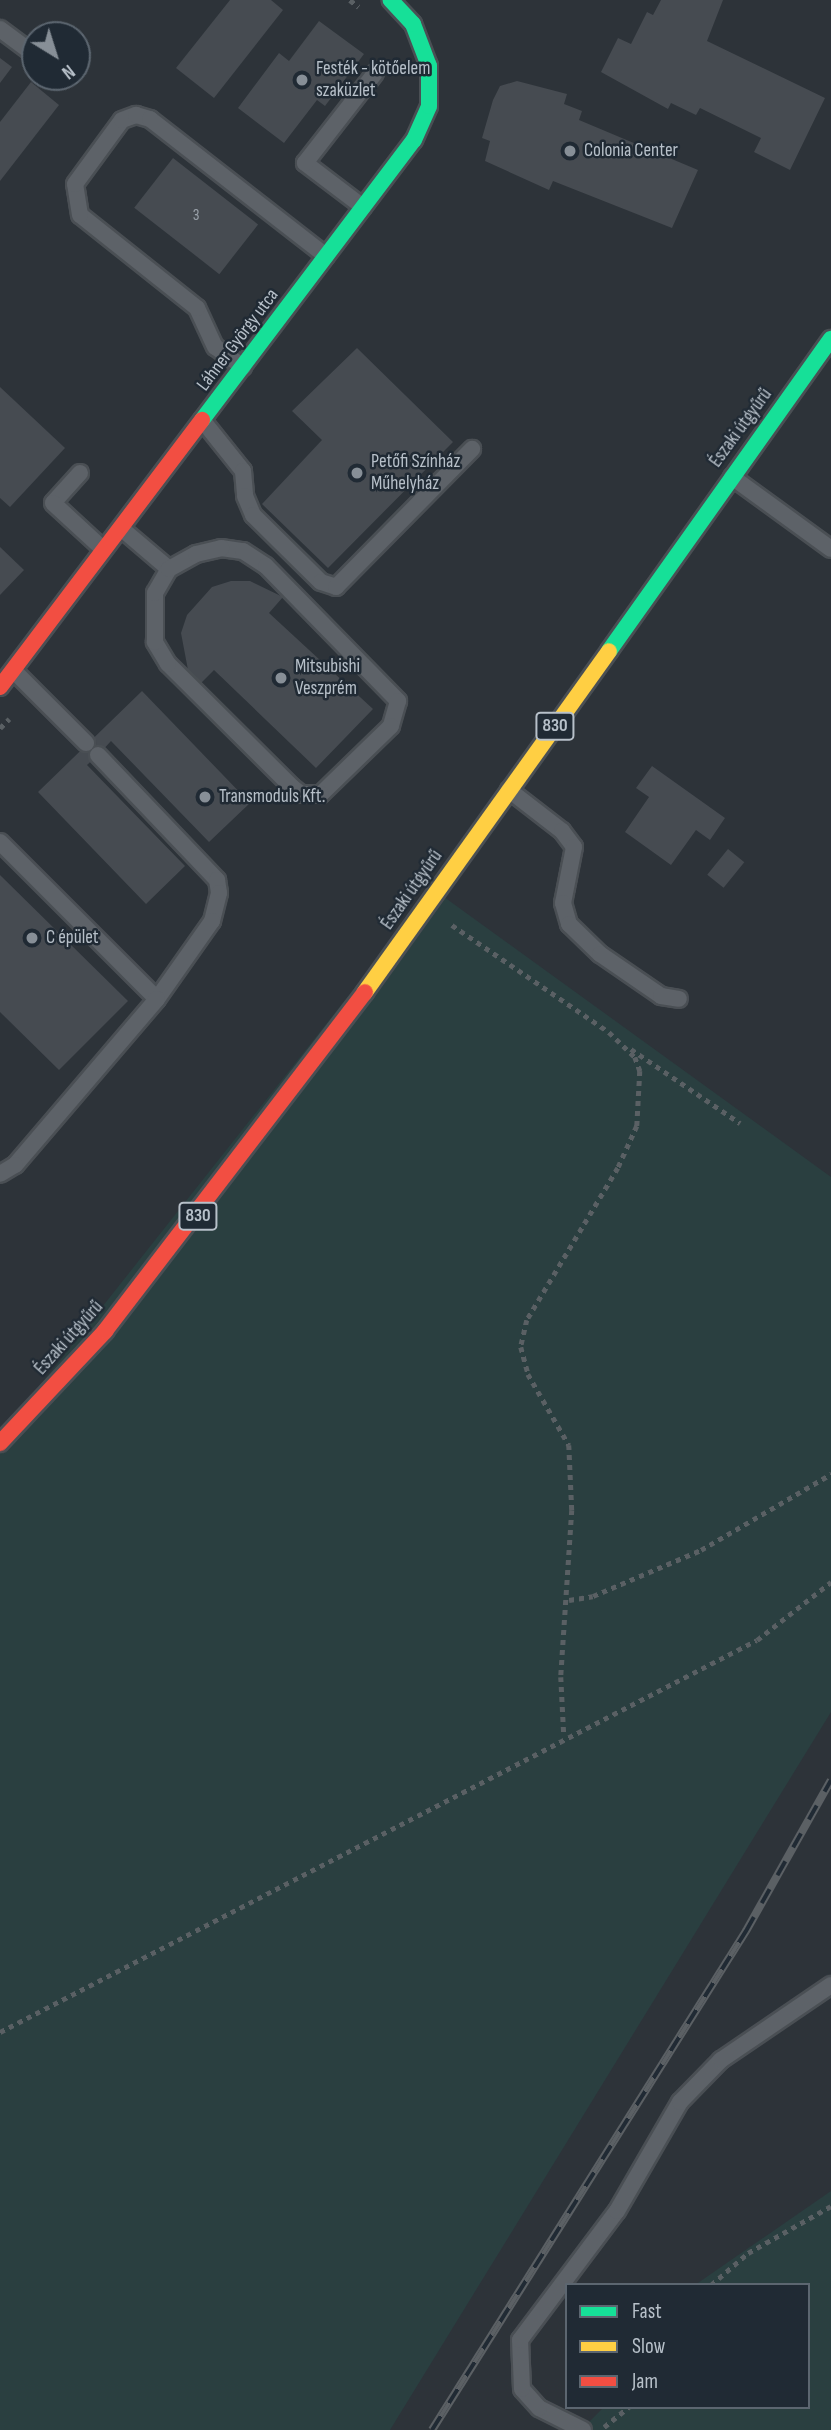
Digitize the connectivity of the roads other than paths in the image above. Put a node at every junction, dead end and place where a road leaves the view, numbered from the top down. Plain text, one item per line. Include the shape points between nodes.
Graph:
1 (391, 0) edge
2 (0, 29) edge
3 (21, 45) edge
4 (375, 72) dead end
5 (363, 207) junction
6 (326, 257) junction
7 (831, 339) edge
8 (243, 367) junction
9 (203, 421) junction
10 (472, 449) dead end
11 (80, 473) dead end
12 (732, 477) junction
13 (122, 529) junction
14 (831, 549) edge
15 (105, 551) junction
16 (169, 569) junction
17 (14, 671) junction
18 (0, 687) edge
19 (86, 743) dead end
20 (98, 755) dead end
21 (509, 790) junction
22 (0, 842) edge
23 (157, 999) junction
24 (679, 999) dead end
25 (0, 1174) edge
26 (0, 1443) edge
27 (831, 1985) edge
28 (583, 2430) edge

1 - 5 main road, Láhner György utca via 412,24 422,45 430,75 429,106 414,140
2 - 3 lane
4 - 5 lane via 305,163
5 - 6 main road, Láhner György utca
6 - 8 main road, Láhner György utca
6 - 8 lane via 150,118 136,115 122,120 75,184 80,215 197,308 215,347
7 - 12 main road, Északi útgyűrű / 830
8 - 9 main road, Láhner György utca
9 - 10 lane via 243,471 244,496 253,515 321,582 336,587
9 - 13 main road, Láhner György utca
11 - 15 lane via 53,503
12 - 14 lane
12 - 21 main road, Északi útgyűrű / 830
13 - 15 main road, Láhner György utca
13 - 16 lane
15 - 17 main road, Láhner György utca
16 - 16 lane via 221,548 243,551 265,566 394,692 397,718 321,794 301,794 168,664 155,642 155,593
17 - 18 main road, Láhner György utca
17 - 19 lane
20 - 23 lane via 217,880 219,893 212,921
21 - 24 lane via 562,831 574,847 563,903 569,924 600,954 661,996
21 - 26 main road, Északi útgyűrű / 830 via 200,1213 105,1331
22 - 23 lane
23 - 25 lane via 15,1165
27 - 28 lane via 721,2060 680,2102 617,2211 520,2340 523,2389 539,2408

